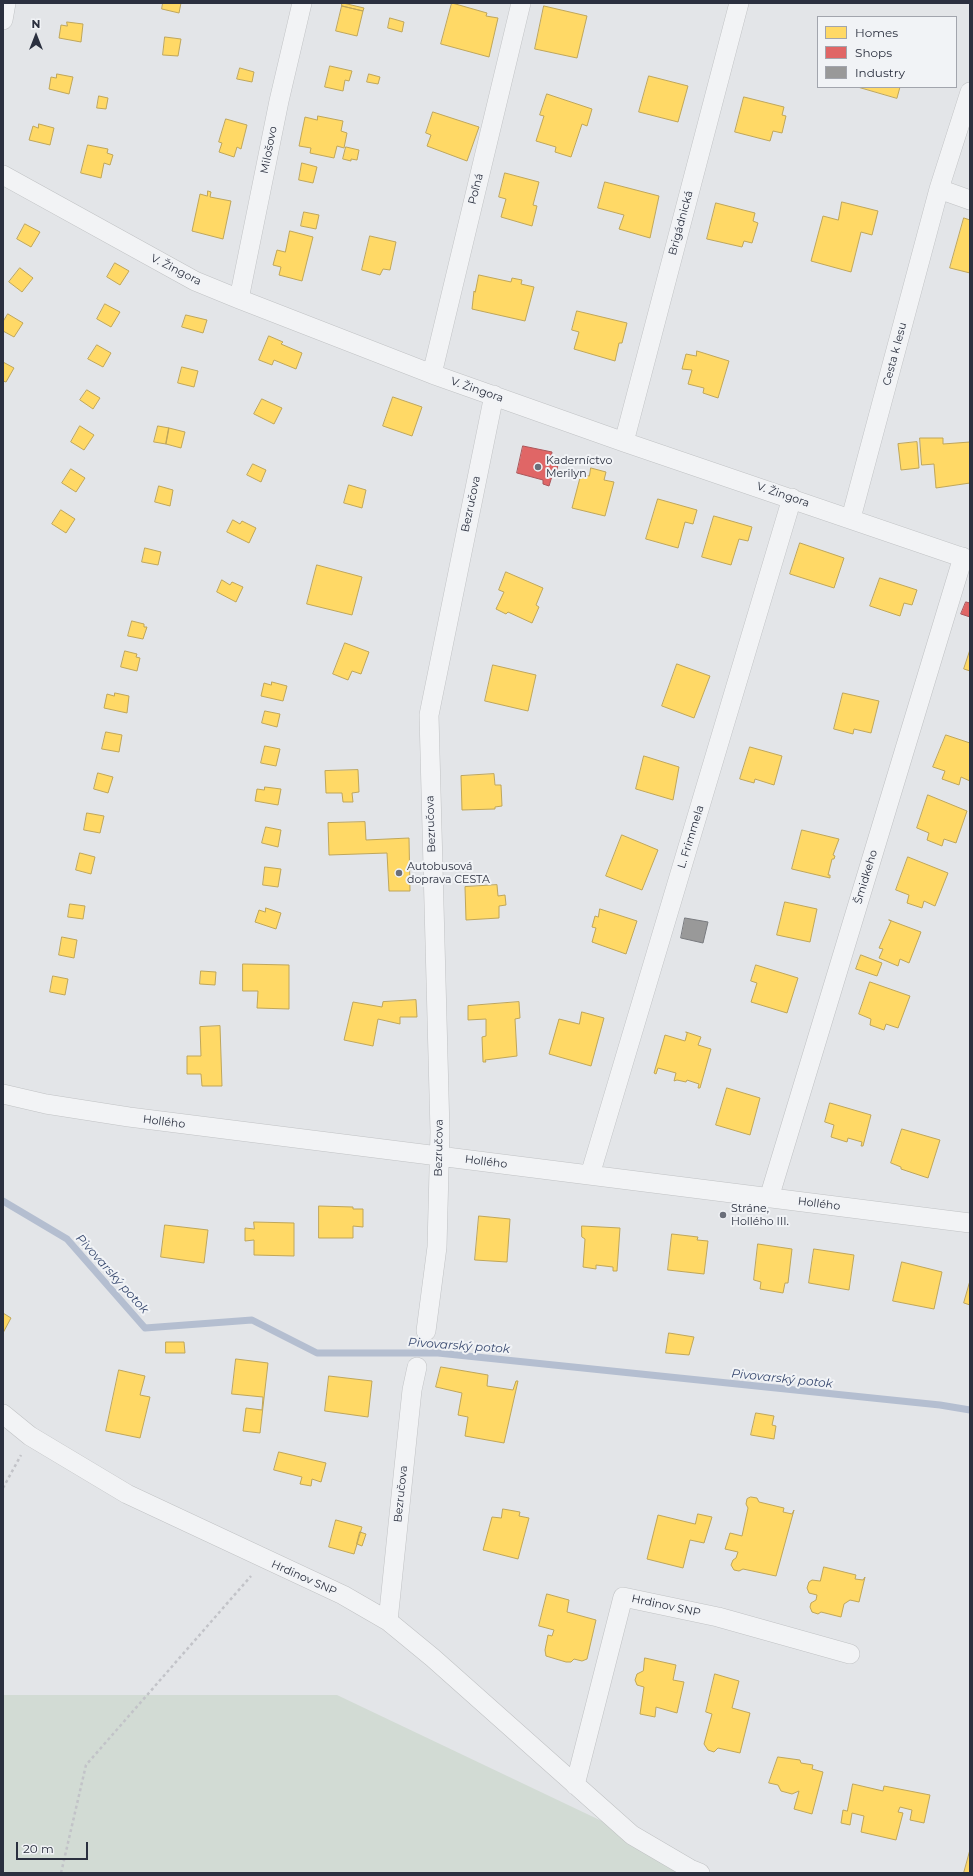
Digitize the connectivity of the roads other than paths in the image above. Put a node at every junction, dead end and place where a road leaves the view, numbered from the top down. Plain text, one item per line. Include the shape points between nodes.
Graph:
1 (6, 3) edge
2 (302, 3) edge
3 (521, 3) edge
4 (739, 3) edge
5 (3, 20) edge
6 (970, 92) edge
7 (3, 175) edge
8 (939, 189) junction
9 (970, 200) edge
10 (239, 298) junction
11 (432, 374) junction
12 (494, 395) junction
13 (624, 442) junction
14 (792, 498) junction
15 (852, 518) junction
16 (966, 558) edge
17 (3, 1094) edge
18 (439, 1156) junction
19 (590, 1175) junction
20 (769, 1198) junction
21 (970, 1223) edge
22 (426, 1331) dead end
23 (417, 1367) dead end
24 (3, 1414) edge
25 (388, 1621) junction
26 (850, 1654) dead end
27 (575, 1785) junction
28 (700, 1873) edge

1 - 5 street
2 - 10 street, Milošovo via 279,101
3 - 11 street, Poľná
4 - 13 street, Brigádnická
6 - 8 street, Cesta k lesu
7 - 10 street, V. Žingora via 195,281
8 - 9 street
8 - 15 street, Cesta k lesu
10 - 11 street, V. Žingora
11 - 12 street, V. Žingora
12 - 13 street, V. Žingora
12 - 18 street, Bezručova via 429,715
13 - 14 street, V. Žingora
14 - 15 street, V. Žingora
14 - 19 street, L. Frimmela
15 - 16 street, V. Žingora
16 - 20 street, Šmidkeho
17 - 18 street, Hollého via 46,1104 129,1117
18 - 19 street, Hollého
18 - 22 street, Bezručova via 437,1247
19 - 20 street, Hollého
20 - 21 street, Hollého
23 - 25 street, Bezručova via 412,1390
24 - 25 street, Hrdinov SNP via 30,1436 126,1494 343,1595
25 - 27 street, Hrdinov SNP
26 - 27 street, Hrdinov SNP via 718,1617 623,1597
27 - 28 street, Hrdinov SNP via 632,1835

